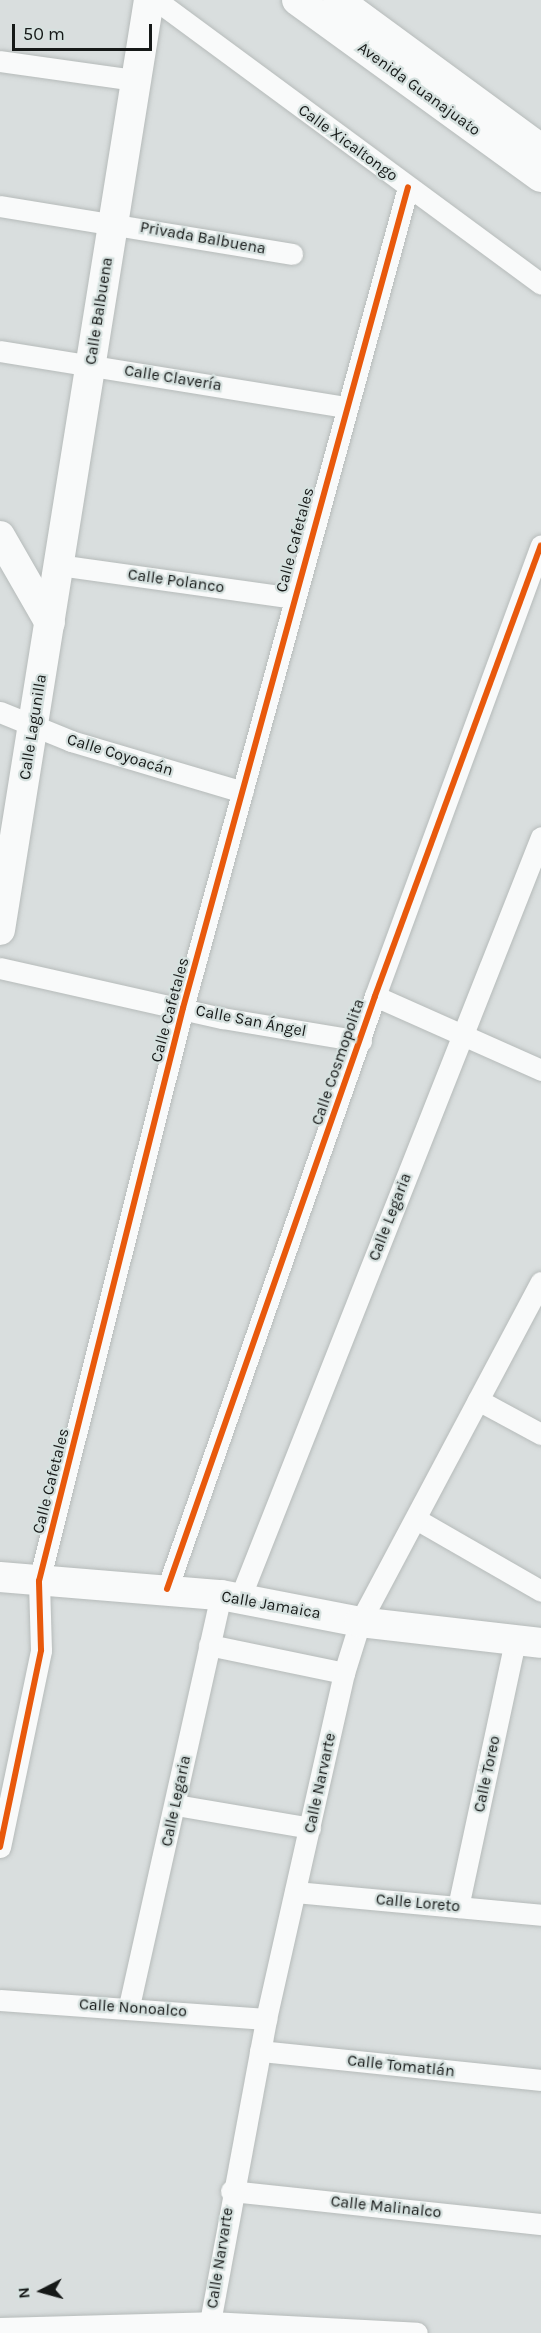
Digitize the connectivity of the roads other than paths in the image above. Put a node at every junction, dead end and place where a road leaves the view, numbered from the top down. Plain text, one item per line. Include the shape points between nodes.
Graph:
1 (149, 0) edge
2 (156, 0) edge
3 (297, 0) edge
4 (338, 0) edge
5 (0, 61) edge
6 (136, 80) junction
7 (541, 149) edge
8 (541, 177) edge
9 (408, 188) junction
10 (0, 206) edge
11 (113, 222) junction
12 (292, 254) dead end
13 (541, 284) edge
14 (0, 351) edge
15 (91, 364) junction
16 (345, 407) junction
17 (541, 546) edge
18 (4, 550) edge
19 (59, 565) junction
20 (294, 598) junction
21 (50, 623) junction
22 (0, 712) edge
23 (33, 723) junction
24 (243, 792) junction
25 (541, 837) edge
26 (0, 930) edge
27 (0, 968) edge
28 (375, 996) junction
29 (183, 1008) junction
30 (460, 1037) junction
31 (361, 1041) junction
32 (541, 1070) edge
33 (541, 1282) edge
34 (478, 1400) junction
35 (541, 1434) edge
36 (416, 1519) junction
37 (0, 1577) edge
38 (39, 1581) junction
39 (167, 1589) junction
40 (541, 1591) edge
41 (231, 1597) junction
42 (360, 1622) junction
43 (528, 1642) edge
44 (209, 1645) junction
45 (344, 1673) junction
46 (176, 1805) junction
47 (310, 1828) junction
48 (0, 1847) edge
49 (295, 1892) junction
50 (459, 1907) junction
51 (541, 1916) edge
52 (0, 2000) edge
53 (129, 2006) junction
54 (266, 2019) junction
55 (260, 2051) junction
56 (541, 2080) edge
57 (231, 2190) junction
58 (541, 2224) edge
59 (210, 2322) junction
60 (0, 2328) edge
61 (417, 2333) edge

1 - 6 street, Calle Balbuena
2 - 9 street, Calle Xicaltongo
3 - 8 street, Avenida Guanajuato
4 - 7 street, Avenida Guanajuato
5 - 6 street
6 - 11 street, Calle Balbuena
9 - 13 street, Calle Xicaltongo
9 - 16 street, Calle Cafetales
10 - 11 street, Privada Balbuena
11 - 12 street, Privada Balbuena
11 - 15 street, Calle Balbuena
14 - 15 street, Calle Clavería
15 - 16 street, Calle Clavería
15 - 19 street, Calle Balbuena
16 - 20 street, Calle Cafetales
17 - 28 street, Calle Cosmopolita
18 - 21 street
19 - 20 street, Calle Polanco
19 - 21 street, Calle Balbuena
20 - 24 street, Calle Cafetales
21 - 23 street, Calle Lagunilla
22 - 23 street, Calle Coyoacán
23 - 24 street, Calle Coyoacán via 71,741
23 - 26 street, Calle Lagunilla
24 - 29 street, Calle Cafetales
25 - 30 street, Calle Legaria
27 - 29 street, Calle San Ángel
28 - 30 street
28 - 31 street, Calle Cosmopolita
29 - 31 street, Calle San Ángel
29 - 38 street, Calle Cafetales
30 - 32 street
30 - 41 street, Calle Legaria
31 - 39 street, Calle Cosmopolita
33 - 34 street, Calle Narvarte
34 - 35 street
34 - 36 street, Calle Narvarte
36 - 40 street
36 - 42 street, Calle Narvarte
37 - 38 street, Calle Jamaica
38 - 39 street, Calle Jamaica
38 - 48 street, Calle Cafetales via 41,1650
39 - 41 street, Calle Jamaica
41 - 42 street, Calle Jamaica
41 - 44 street, Calle Legaria
42 - 43 street, Calle Jamaica
42 - 45 street, Calle Narvarte
43 - 50 street, Calle Toreo
44 - 45 street
44 - 46 street, Calle Legaria
45 - 47 street, Calle Narvarte
46 - 47 street
46 - 53 street, Calle Legaria
47 - 49 street, Calle Narvarte
49 - 50 street, Calle Loreto
49 - 54 street, Calle Narvarte
50 - 51 street, Calle Loreto
52 - 53 street, Calle Nonoalco
53 - 54 street, Calle Nonoalco
54 - 55 street, Calle Narvarte
55 - 56 street, Calle Tomatlán
55 - 57 street, Calle Narvarte
57 - 58 street, Calle Malinalco
57 - 59 street, Calle Narvarte
59 - 60 street
59 - 61 street

